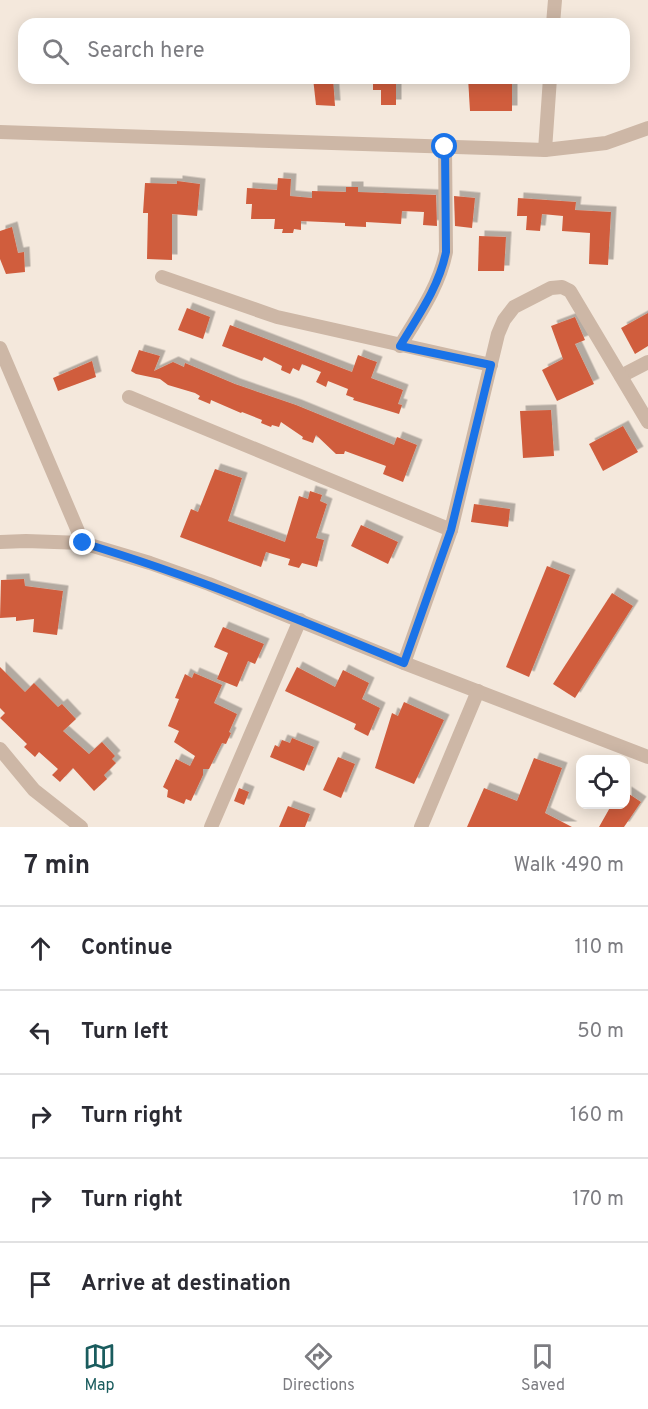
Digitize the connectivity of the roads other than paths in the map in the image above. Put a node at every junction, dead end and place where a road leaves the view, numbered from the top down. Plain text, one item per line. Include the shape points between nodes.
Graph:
1 (555, 0) edge
2 (554, 18) edge
3 (550, 84) edge
4 (648, 128) edge
5 (0, 132) edge
6 (445, 147) junction
7 (545, 150) junction
8 (162, 277) dead end
9 (400, 346) junction
10 (0, 348) edge
11 (648, 362) edge
12 (491, 365) junction
13 (621, 376) junction
14 (129, 397) dead end
15 (648, 422) edge
16 (451, 530) junction
17 (0, 542) edge
18 (83, 543) junction
19 (300, 620) junction
20 (404, 663) junction
21 (478, 692) junction
22 (0, 749) edge
23 (648, 757) edge
24 (81, 827) edge
25 (211, 827) edge
26 (422, 827) edge

1 - 2 street
3 - 7 street
4 - 7 street via 606,143
5 - 6 street
6 - 7 street
6 - 9 street via 443,268
8 - 9 street via 277,317
9 - 12 street
10 - 18 street
11 - 13 street
12 - 13 street via 498,334 514,308 551,288 562,287 570,291
12 - 16 street
13 - 15 street
14 - 16 street
16 - 20 street
17 - 18 street
18 - 19 street via 160,566
19 - 20 street
19 - 25 street
20 - 21 street
21 - 23 street
21 - 26 street
22 - 24 street via 34,790

